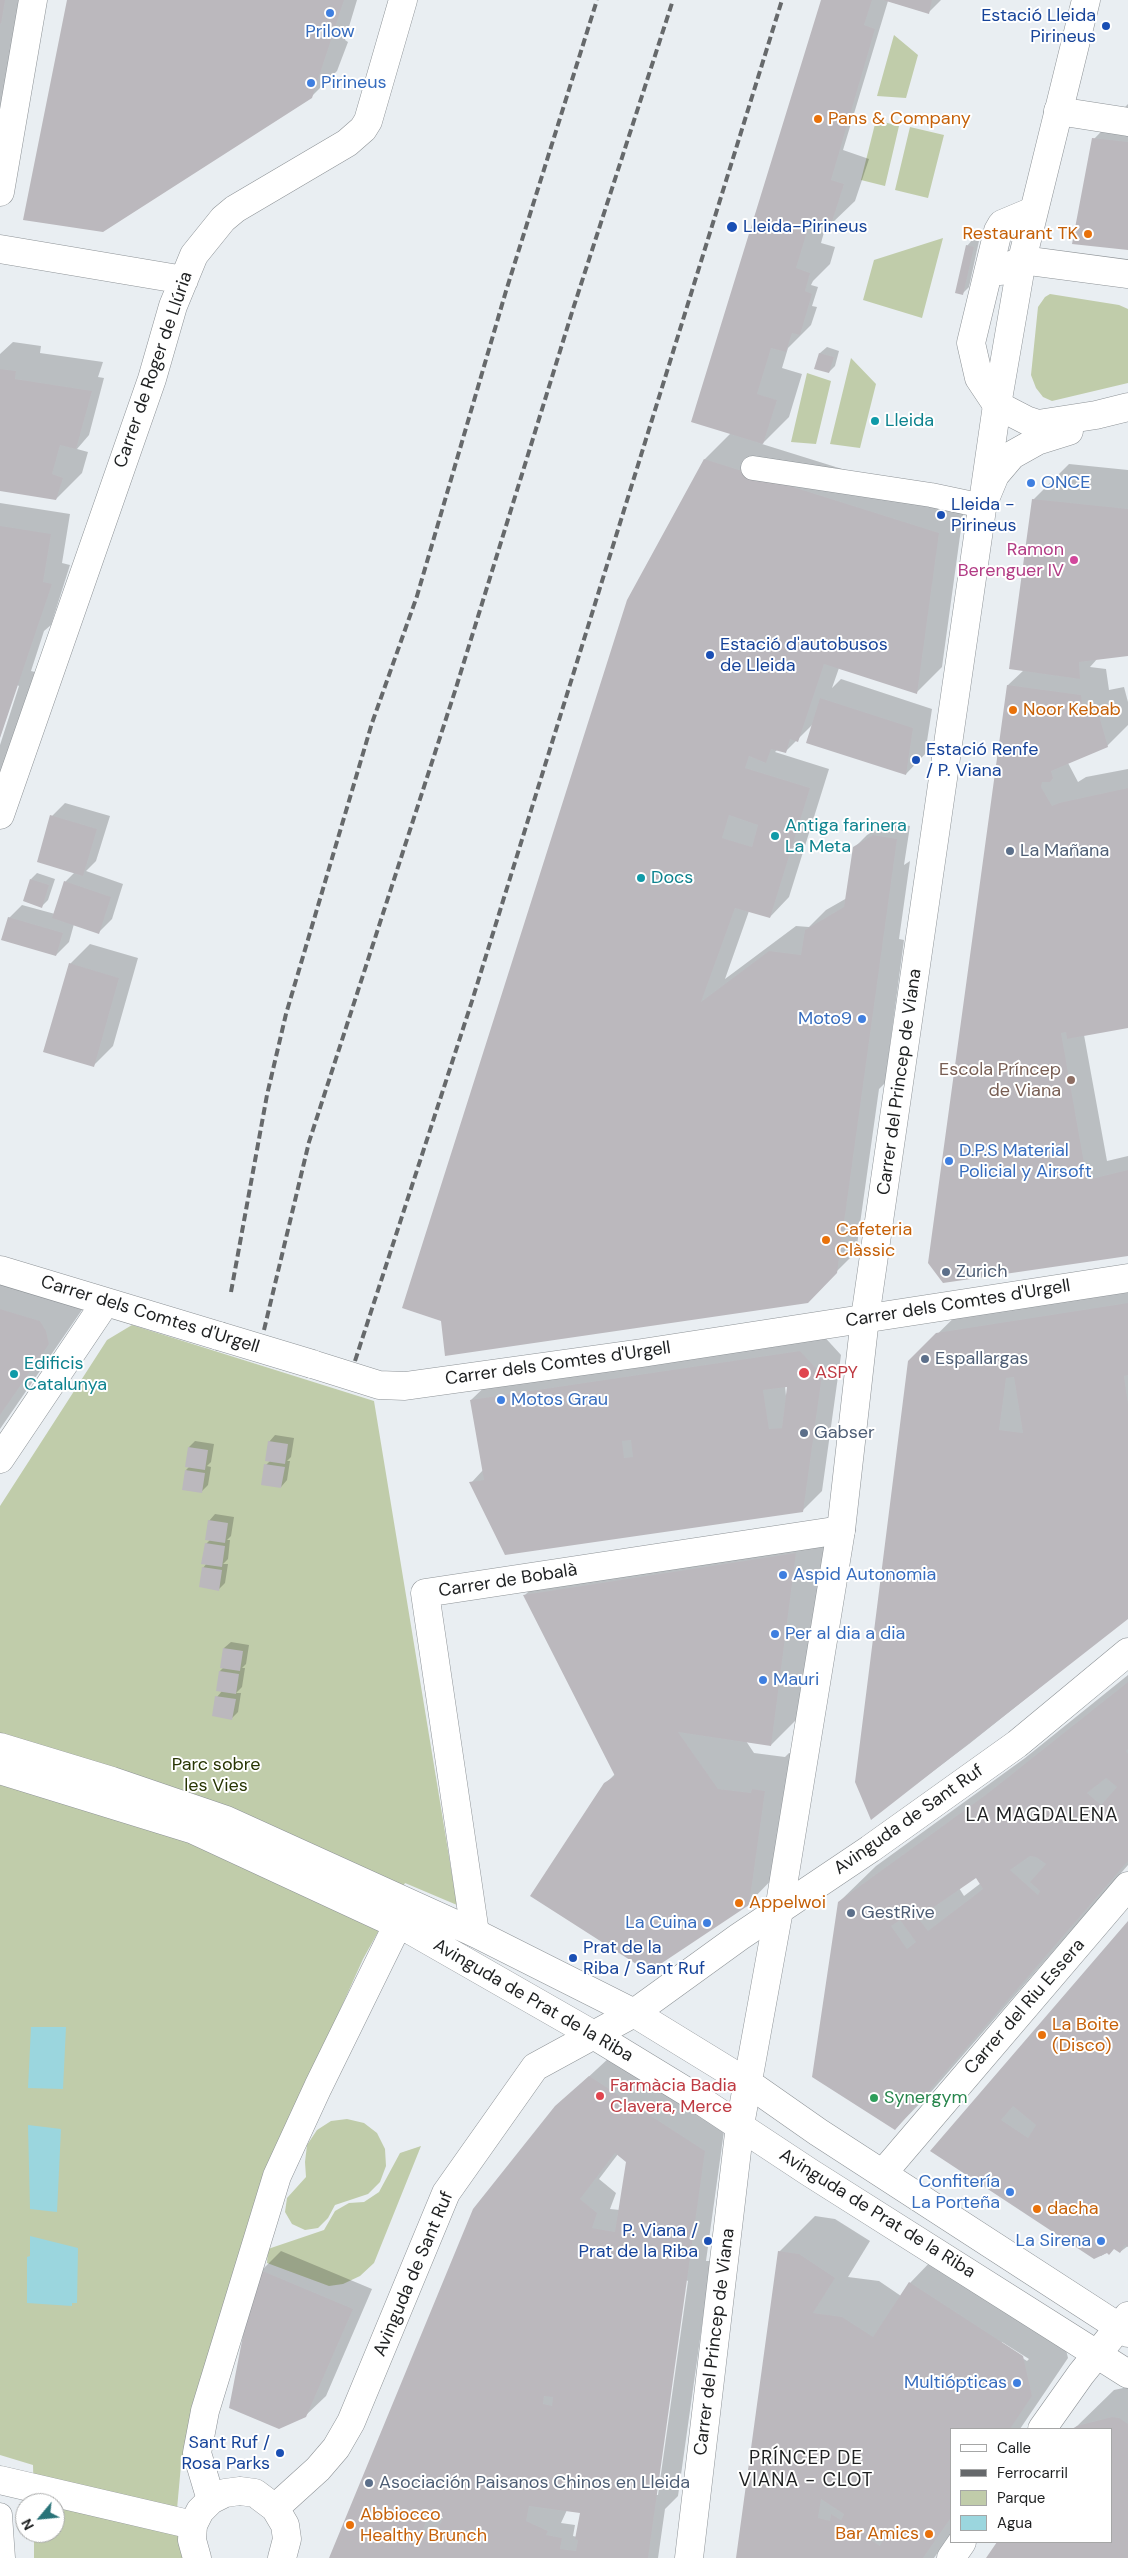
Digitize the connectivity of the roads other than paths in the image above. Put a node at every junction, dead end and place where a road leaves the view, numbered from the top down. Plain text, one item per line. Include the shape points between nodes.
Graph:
1 (33, 0) edge
2 (403, 0) edge
3 (1086, 0) edge
4 (1058, 111) junction
5 (1128, 122) edge
6 (0, 192) edge
7 (1033, 210) junction
8 (0, 249) edge
9 (1022, 260) junction
10 (1128, 274) edge
11 (986, 278) junction
12 (184, 280) junction
13 (997, 405) junction
14 (1128, 406) edge
15 (1096, 415) junction
16 (753, 468) dead end
17 (982, 506) junction
18 (0, 815) edge
19 (0, 1250) edge
20 (0, 1270) edge
21 (1128, 1278) edge
22 (29, 1279) junction
23 (105, 1303) junction
24 (865, 1318) junction
25 (0, 1459) edge
26 (841, 1530) junction
27 (1128, 1652) edge
28 (0, 1747) edge
29 (0, 1770) edge
30 (1128, 1886) edge
31 (779, 1910) junction
32 (398, 1924) junction
33 (475, 1933) junction
34 (634, 2013) junction
35 (592, 2034) junction
36 (748, 2083) junction
37 (740, 2125) junction
38 (883, 2173) junction
39 (1125, 2326) edge
40 (1098, 2355) junction
41 (1128, 2374) edge
42 (1043, 2428) edge
43 (0, 2480) edge
44 (211, 2500) junction
45 (275, 2508) junction
46 (0, 2515) edge
47 (194, 2526) junction
48 (961, 2543) edge
49 (3, 2558) edge
50 (197, 2558) edge
51 (282, 2558) edge
52 (689, 2558) edge
53 (951, 2558) edge

1 - 6 street
2 - 12 street, Carrer de Roger de Llúria via 364,129 346,144 223,219 194,255
3 - 4 street, Carrer del Princep de Viana
4 - 5 street
4 - 7 street, Carrer del Princep de Viana
7 - 9 street, Carrer del Princep de Viana
7 - 11 street via 1001,226
8 - 12 street
9 - 10 street
9 - 11 street
9 - 13 street, Carrer del Princep de Viana
11 - 13 street via 971,343 979,378
12 - 18 street, Carrer de Roger de Llúria
13 - 15 street via 1038,424
13 - 17 street, Carrer del Princep de Viana
14 - 15 street
15 - 17 street via 1076,428 1037,441 1012,456 995,474
16 - 17 street via 931,495
17 - 24 street, Carrer del Princep de Viana
19 - 22 street
20 - 22 street, Carrer dels Comtes d'Urgell
21 - 24 street, Carrer dels Comtes d'Urgell
22 - 23 street, Carrer dels Comtes d'Urgell
23 - 24 street, Carrer dels Comtes d'Urgell, bridge via 379,1385 405,1386
23 - 25 street
24 - 26 street, Carrer del Princep de Viana
26 - 31 street, Carrer del Princep de Viana
26 - 33 street, Carrer de Bobalà via 425,1593
27 - 31 street, Avinguda de Sant Ruf via 1017,1744 870,1850
28 - 33 street, Avinguda de Prat de la Riba via 226,1820
29 - 32 street, Avinguda de Prat de la Riba via 194,1830
30 - 38 street, Carrer del Riu Essera
31 - 34 street, Avinguda de Sant Ruf
31 - 36 street, Carrer del Princep de Viana
32 - 35 street, Avinguda de Prat de la Riba
32 - 44 street via 277,2176 205,2411 197,2453
33 - 34 street, Avinguda de Prat de la Riba
34 - 35 street, Avinguda de Sant Ruf
34 - 36 street, Avinguda de Prat de la Riba
35 - 37 street, Avinguda de Prat de la Riba
35 - 45 street, Avinguda de Sant Ruf via 536,2067 446,2193 351,2422 336,2448 318,2469
36 - 37 street, Carrer del Princep de Viana
36 - 38 street, Avinguda de Prat de la Riba
37 - 40 street, Avinguda de Prat de la Riba
37 - 52 street, Carrer del Princep de Viana
38 - 39 street, Avinguda de Prat de la Riba
39 - 40 street
40 - 41 street, Avinguda de Prat de la Riba
40 - 42 street
43 - 47 street
44 - 45 street via 225,2493 240,2491 255,2494
44 - 47 street via 200,2511
45 - 51 street via 285,2525 287,2539
46 - 49 street
47 - 50 street via 192,2540
48 - 53 street

